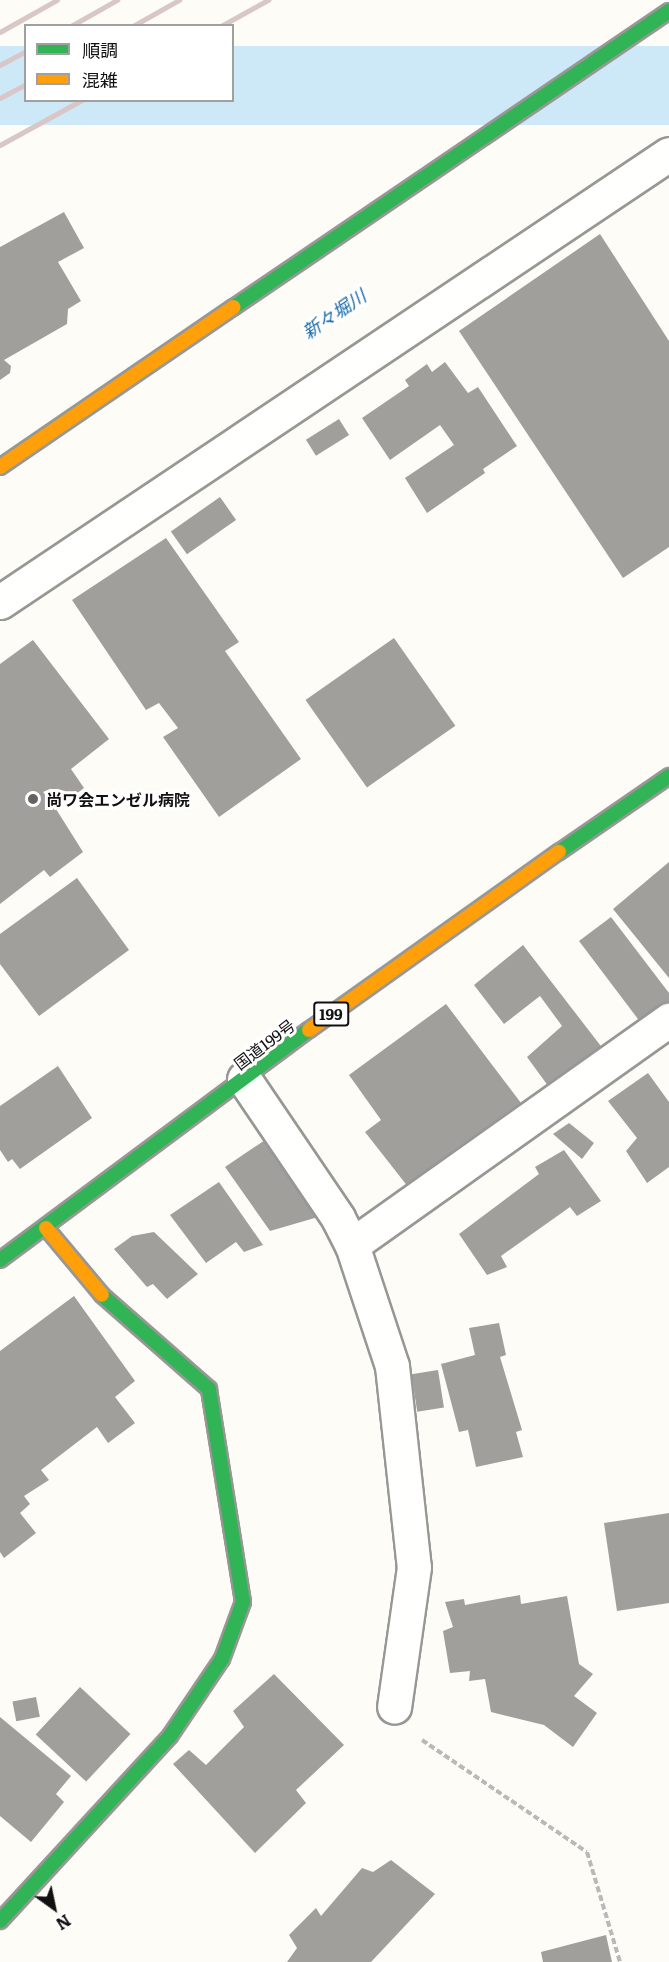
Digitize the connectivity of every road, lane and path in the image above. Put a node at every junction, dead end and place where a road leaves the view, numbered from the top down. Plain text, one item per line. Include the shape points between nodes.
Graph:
1 (669, 11) edge
2 (669, 154) edge
3 (0, 467) edge
4 (0, 602) edge
5 (669, 776) edge
6 (669, 1020) edge
7 (244, 1079) junction
8 (46, 1228) junction
9 (352, 1245) junction
10 (0, 1260) edge
11 (394, 1707) joint
12 (0, 1921) edge
13 (620, 1962) edge

1 - 3 main road
2 - 4 street
5 - 7 main road, 国道199号 / 199 via 421,947
6 - 9 street
7 - 8 main road, 国道199号 / 199
7 - 9 street
8 - 10 main road, 国道199号 / 199
8 - 12 main road via 91,1286 209,1389 243,1602 222,1659 170,1736
9 - 11 street via 392,1366 414,1567
11 - 13 path via 402,1726 587,1852

